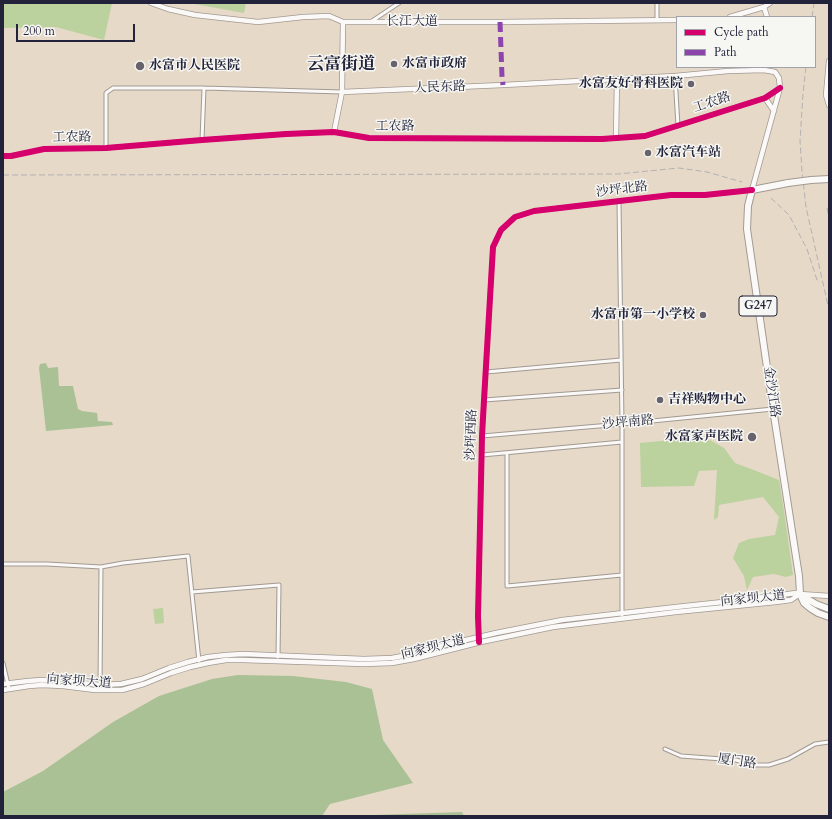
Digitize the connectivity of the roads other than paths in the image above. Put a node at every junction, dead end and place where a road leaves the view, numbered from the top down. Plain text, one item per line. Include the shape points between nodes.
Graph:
1 (151, 3) edge
2 (399, 3) edge
3 (657, 3) edge
4 (770, 3) edge
5 (764, 7) junction
6 (733, 16) edge
7 (767, 16) edge
8 (657, 20) junction
9 (676, 20) edge
10 (343, 22) junction
11 (370, 22) junction
12 (829, 61) edge
13 (775, 69) edge
14 (675, 76) junction
15 (617, 79) junction
16 (204, 88) junction
17 (780, 88) junction
18 (342, 92) junction
19 (765, 98) junction
20 (829, 105) edge
21 (774, 111) junction
22 (678, 126) junction
23 (334, 132) junction
24 (616, 138) junction
25 (202, 140) junction
26 (106, 148) junction
27 (3, 156) edge
28 (829, 179) edge
29 (752, 190) junction
30 (619, 201) junction
31 (501, 230) joint
32 (621, 360) junction
33 (486, 372) junction
34 (622, 390) junction
35 (484, 400) junction
36 (773, 409) junction
37 (622, 424) junction
38 (482, 436) junction
39 (622, 442) junction
40 (507, 454) dead end
41 (482, 455) junction
42 (3, 564) edge
43 (101, 567) junction
44 (622, 574) junction
45 (192, 592) junction
46 (800, 594) junction
47 (829, 596) edge
48 (829, 609) edge
49 (622, 616) junction
50 (829, 617) edge
51 (479, 639) junction
52 (278, 658) junction
53 (199, 662) junction
54 (3, 663) edge
55 (6, 686) edge
56 (100, 688) junction
57 (3, 690) edge
58 (829, 742) edge
59 (666, 749) dead end

1 - 10 main road, 长江大道 via 195,15 258,22 329,16
2 - 11 street
3 - 8 street
4 - 5 main road
5 - 6 main road
5 - 7 main road
8 - 9 main road, 长江大道
8 - 11 main road, 长江大道
10 - 11 main road, 长江大道
10 - 18 main road
12 - 20 main road via 826,95
13 - 14 main road, 人民东路
13 - 17 main road
14 - 15 main road, 人民东路
14 - 22 street
15 - 18 main road, 人民东路
15 - 24 main road
16 - 18 street, 人民东路
16 - 25 street
16 - 26 street, 人民东路 via 113,88 106,93
17 - 19 street, 工农路
17 - 21 main road
18 - 23 main road
19 - 21 main road
19 - 22 street, 工农路
21 - 29 main road
22 - 24 street, 工农路 via 645,136
23 - 24 street, 工农路 via 369,138
23 - 25 street, 工农路
25 - 26 street, 工农路
26 - 27 street, 工农路 via 44,150
28 - 29 highway, bridge
29 - 30 street, 沙坪北路 via 704,196 670,195
29 - 36 highway, 金沙江路 / G247 via 747,229
30 - 31 street, 沙坪北路 via 534,211 515,217
30 - 32 street
31 - 33 street, 沙坪西路 via 493,247
32 - 33 street
32 - 34 street
33 - 35 street, 沙坪西路
34 - 35 street
34 - 37 street
35 - 38 street, 沙坪西路
36 - 37 street, 沙坪南路
36 - 46 highway, 金沙江路 / G247
37 - 38 street, 沙坪南路
37 - 39 street
38 - 41 street, 沙坪西路
39 - 41 street
39 - 44 street
40 - 44 street via 507,586
41 - 51 street, 沙坪西路
42 - 43 street
43 - 45 street via 188,556
43 - 56 street
44 - 49 street
45 - 52 street via 279,585
45 - 53 street
46 - 47 main road, 向家坝大道
46 - 48 highway
46 - 49 main road, 向家坝大道 via 676,607
46 - 50 highway via 811,610
49 - 51 main road, 向家坝大道 via 552,622
51 - 52 main road, 向家坝大道 via 387,658
52 - 53 main road, 向家坝大道 via 235,654
53 - 56 main road, 向家坝大道 via 179,665 134,682
54 - 55 street
55 - 56 main road, 向家坝大道 via 46,680
55 - 57 main road, 向家坝大道
58 - 59 street, 厦门路 via 815,744 788,759 769,765 682,756

